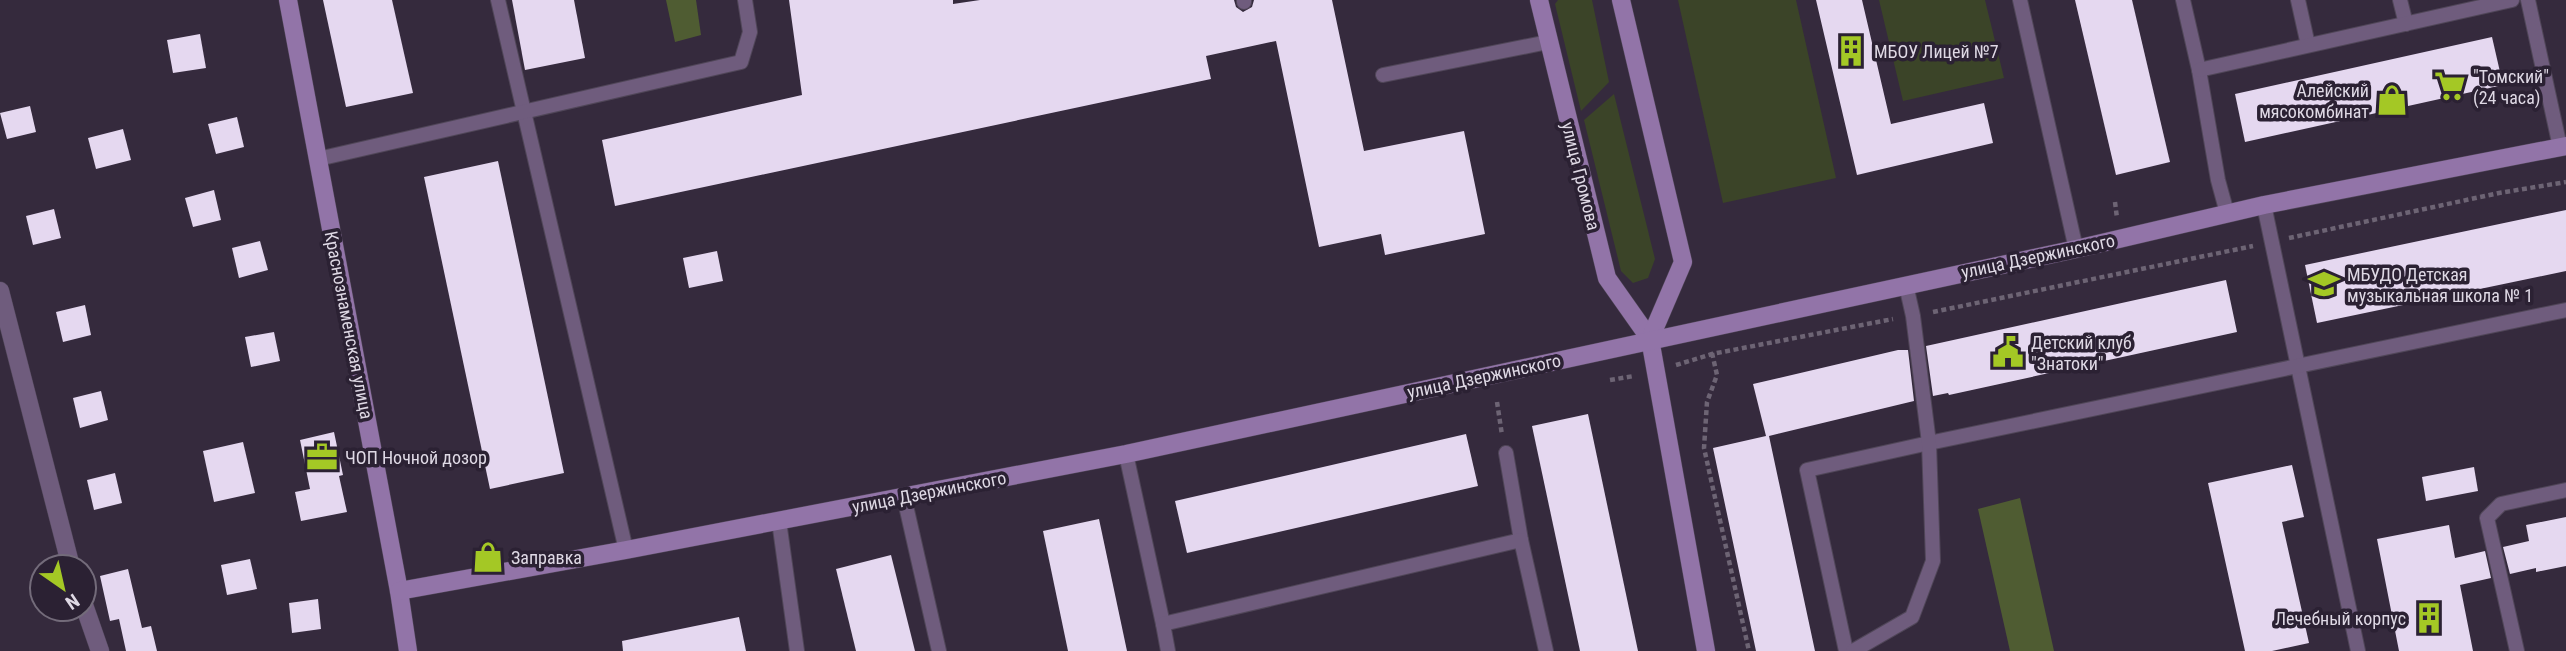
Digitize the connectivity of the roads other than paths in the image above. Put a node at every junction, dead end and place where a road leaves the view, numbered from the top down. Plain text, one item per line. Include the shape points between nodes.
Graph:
1 (288, 0) edge
2 (498, 0) edge
3 (745, 0) edge
4 (1539, 0) edge
5 (1621, 0) edge
6 (2020, 0) edge
7 (2183, 0) edge
8 (2298, 0) edge
9 (2400, 0) edge
10 (2512, 0) edge
11 (2528, 0) edge
12 (2406, 23) junction
13 (1548, 42) junction
14 (2308, 45) junction
15 (2199, 70) junction
16 (1383, 75) dead end
17 (526, 112) junction
18 (2563, 146) edge
19 (318, 159) junction
20 (2264, 205) junction
21 (2227, 213) junction
22 (2076, 249) junction
23 (1906, 285) junction
24 (0, 291) edge
25 (2566, 310) edge
26 (1650, 339) junction
27 (2299, 366) junction
28 (1929, 443) junction
29 (1506, 453) road end
30 (1126, 454) junction
31 (2566, 490) edge
32 (904, 498) junction
33 (779, 521) junction
34 (1521, 540) junction
35 (626, 551) junction
36 (67, 553) edge
37 (399, 591) junction
38 (90, 623) edge
39 (1163, 624) junction
40 (100, 651) edge
41 (408, 651) edge
42 (797, 651) edge
43 (939, 651) edge
44 (1168, 651) edge
45 (1546, 651) edge
46 (1706, 651) edge
47 (1846, 651) edge
48 (1853, 651) edge
49 (2358, 651) edge
50 (2517, 651) edge

1 - 19 street, Краснознаменская улица
2 - 17 lane
3 - 17 lane via 750,32 741,62
4 - 13 street, улица Громова
5 - 26 street via 1683,262
6 - 22 lane
7 - 15 lane
8 - 14 lane
9 - 12 lane
10 - 12 lane
11 - 18 lane
12 - 14 lane
13 - 16 lane
13 - 26 street, улица Громова via 1607,278
14 - 15 lane
15 - 21 lane
17 - 19 lane
17 - 35 lane
18 - 20 street, улица Дзержинского
19 - 37 street, Краснознаменская улица
20 - 21 street, улица Дзержинского
20 - 27 lane
21 - 22 street, улица Дзержинского
22 - 23 street, улица Дзержинского
23 - 26 street, улица Дзержинского
23 - 28 lane
24 - 36 street
25 - 27 lane
26 - 30 street, улица Дзержинского
26 - 46 street, улица Громова
27 - 28 lane
27 - 49 lane
28 - 47 lane via 1807,470
28 - 48 lane via 1933,561 1912,617
29 - 34 lane
30 - 32 street, улица Дзержинского
30 - 39 lane
31 - 50 lane via 2501,503 2487,519
32 - 33 street, улица Дзержинского
32 - 43 lane
33 - 35 street, улица Дзержинского
33 - 42 lane
34 - 39 lane
34 - 45 lane
35 - 37 street, улица Дзержинского
37 - 41 street, Краснознаменская улица
38 - 40 street
39 - 44 lane

